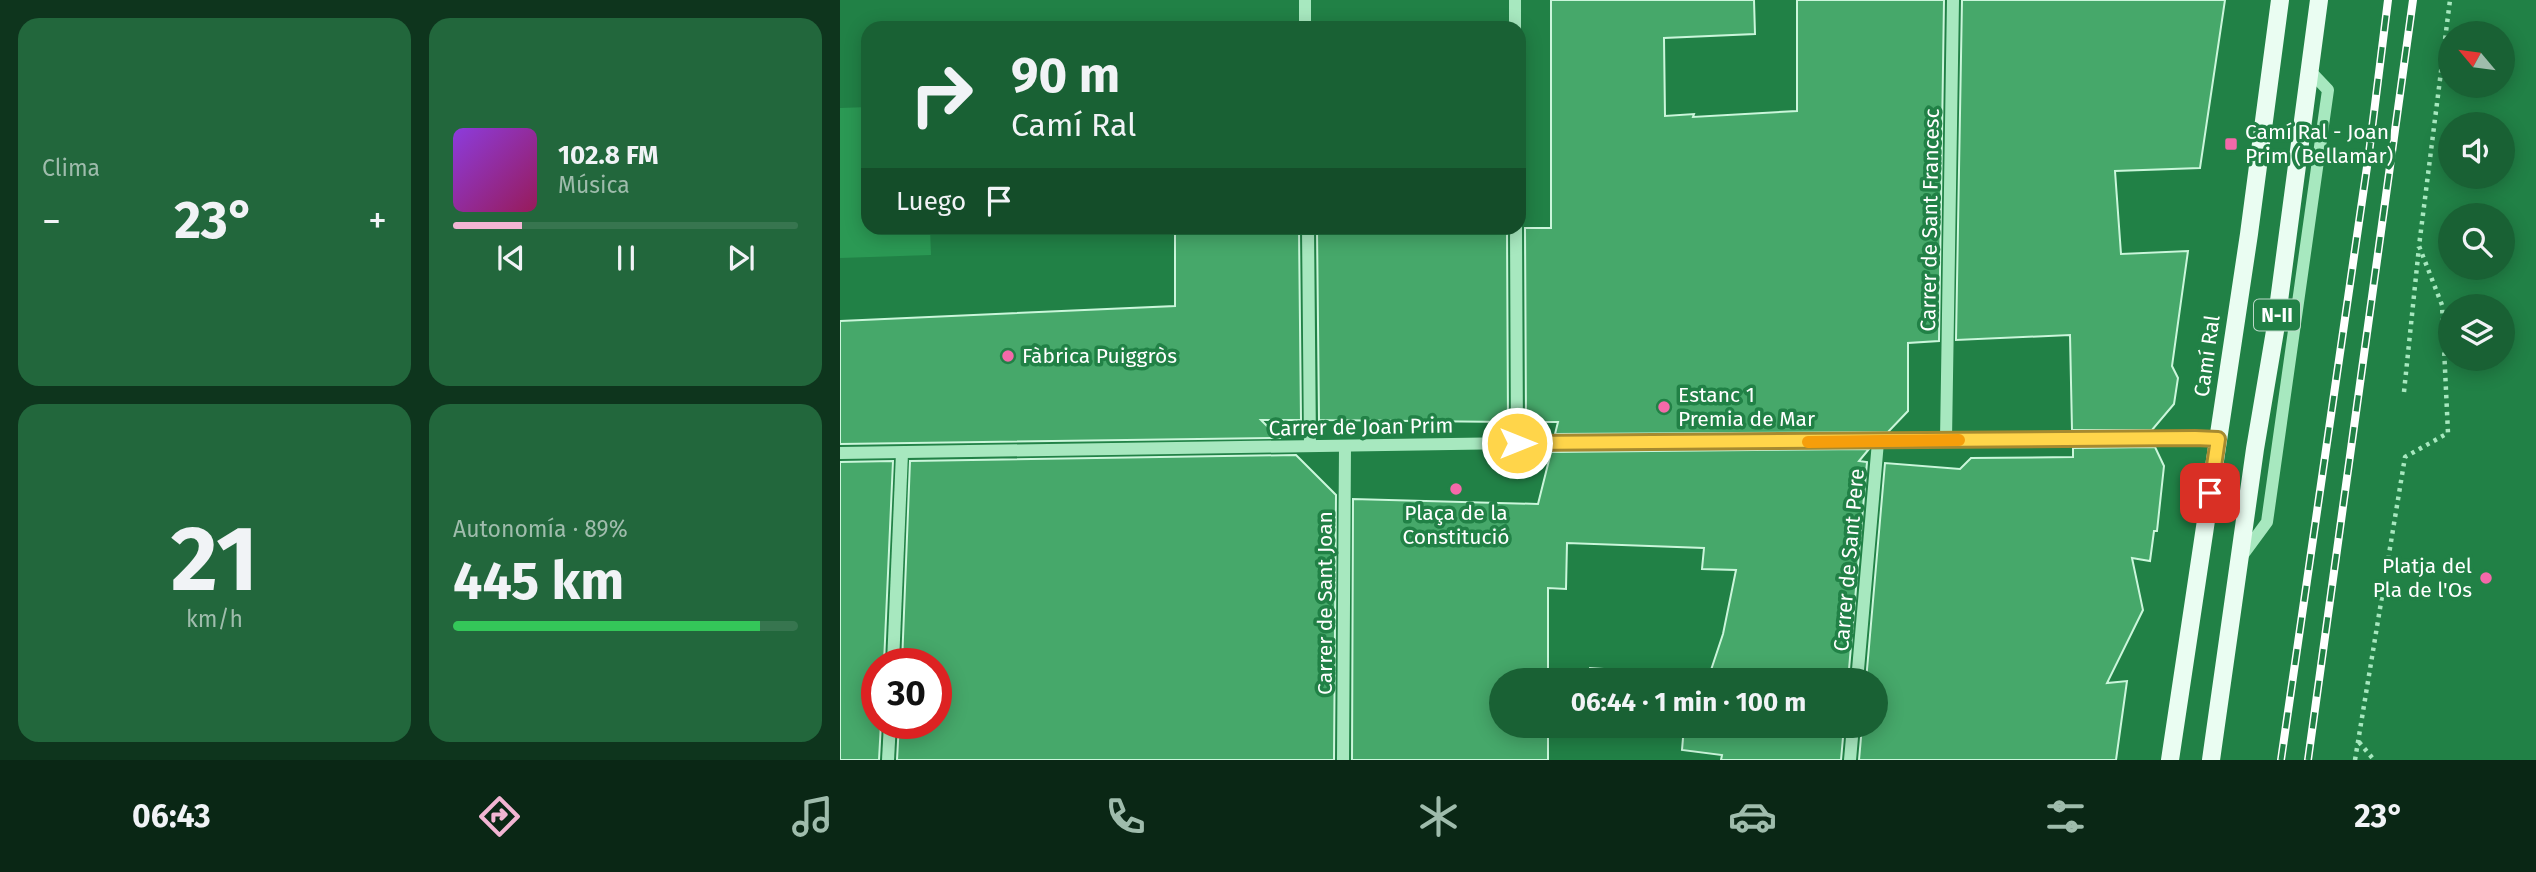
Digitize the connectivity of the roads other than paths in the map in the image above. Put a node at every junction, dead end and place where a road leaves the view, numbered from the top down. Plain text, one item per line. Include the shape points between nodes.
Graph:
1 (1305, 0) edge
2 (1515, 0) edge
3 (1953, 0) edge
4 (2280, 0) edge
5 (2319, 0) edge
6 (1305, 21) edge
7 (1515, 21) edge
8 (1308, 235) edge
9 (1516, 235) edge
10 (2218, 439) junction
11 (1946, 440) junction
12 (1878, 442) junction
13 (1517, 443) junction
14 (1310, 446) junction
15 (1345, 446) junction
16 (840, 453) edge
17 (902, 453) junction
18 (894, 648) edge
19 (1858, 668) edge
20 (1852, 738) edge
21 (889, 739) edge
22 (888, 760) edge
23 (1343, 760) edge
24 (1850, 760) edge
25 (2170, 760) edge
26 (2211, 760) edge

1 - 6 street
2 - 7 street
3 - 11 street, Carrer de Sant Francesc
4 - 10 main road, Camí Ral / N-II
5 - 26 main road, N-II
8 - 14 street
9 - 13 street
10 - 11 street, Carrer de Joan Prim
10 - 25 main road, Camí Ral / N-II
11 - 12 street, Carrer de Joan Prim
12 - 13 street, Carrer de Joan Prim
12 - 19 street, Carrer de Sant Pere
13 - 15 street, Carrer de Joan Prim
14 - 15 street, Carrer de Joan Prim
14 - 17 street, Carrer de Joan Prim
15 - 23 street, Carrer de Sant Joan
16 - 17 street, Carrer de Joan Prim
17 - 18 street
20 - 24 street
21 - 22 street

